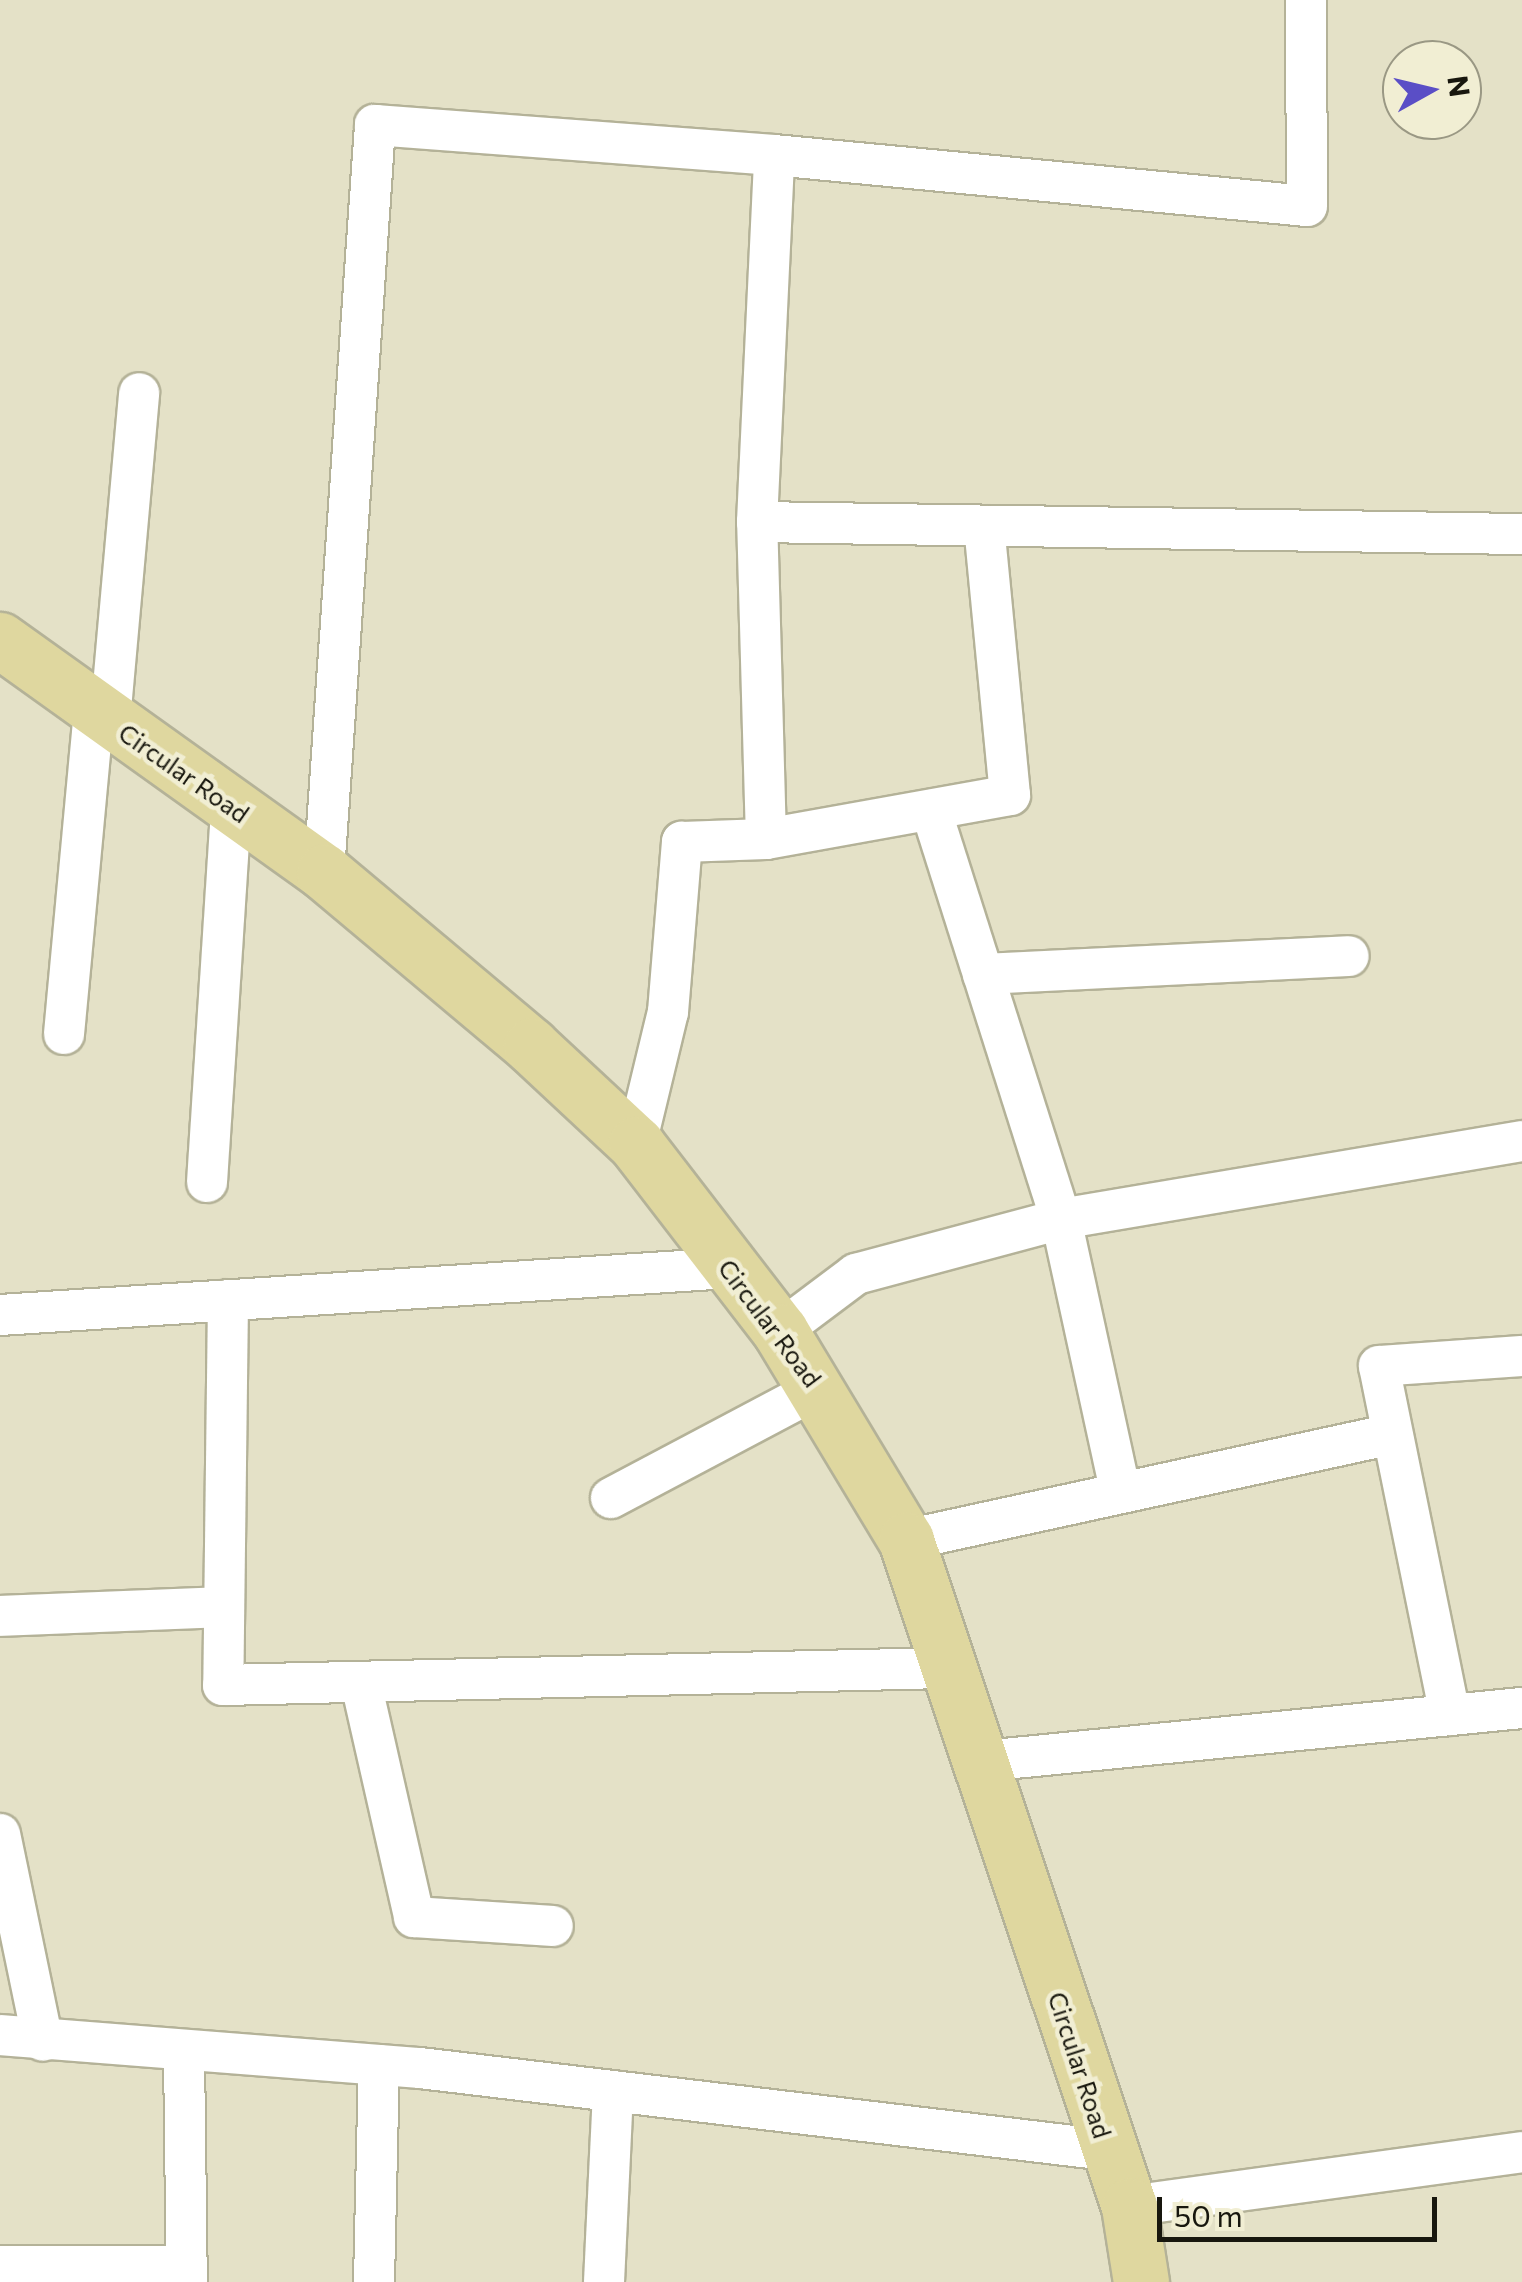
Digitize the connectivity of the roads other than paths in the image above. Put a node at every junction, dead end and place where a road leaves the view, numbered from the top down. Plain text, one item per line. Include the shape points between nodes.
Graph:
1 (1306, 0) edge
2 (774, 155) junction
3 (139, 393) dead end
4 (758, 522) junction
5 (984, 526) junction
6 (1522, 534) edge
7 (0, 640) edge
8 (102, 714) junction
9 (232, 807) junction
10 (932, 810) junction
11 (766, 839) junction
12 (324, 872) junction
13 (1349, 956) dead end
14 (983, 974) junction
15 (64, 1034) dead end
16 (1522, 1141) edge
17 (636, 1144) junction
18 (207, 1182) dead end
19 (1061, 1219) junction
20 (728, 1268) junction
21 (228, 1300) junction
22 (0, 1315) edge
23 (780, 1330) junction
24 (1522, 1356) edge
25 (819, 1388) junction
26 (1392, 1434) junction
27 (1120, 1490) junction
28 (611, 1498) dead end
29 (906, 1540) junction
30 (224, 1607) junction
31 (0, 1616) edge
32 (943, 1668) junction
33 (362, 1682) junction
34 (1522, 1708) edge
35 (1450, 1715) junction
36 (984, 1761) junction
37 (0, 1834) edge
38 (553, 1926) dead end
39 (0, 2035) edge
40 (43, 2041) junction
41 (184, 2051) junction
42 (379, 2065) junction
43 (613, 2091) junction
44 (1107, 2150) junction
45 (1522, 2152) edge
46 (1129, 2206) junction
47 (1, 2264) edge
48 (187, 2274) edge
49 (374, 2282) edge
50 (604, 2282) edge
51 (1141, 2282) edge

1 - 2 street via 1306,206
2 - 4 street
2 - 12 street via 374,125
3 - 8 street
4 - 5 street
4 - 11 street
5 - 6 street
5 - 10 street via 1010,795
7 - 8 main road, Circular Road
8 - 9 main road, Circular Road
8 - 15 street
9 - 12 main road, Circular Road
9 - 18 street
10 - 11 street
10 - 14 street
11 - 17 street via 682,842 668,1012
12 - 17 main road, Circular Road
13 - 14 street
14 - 19 street
16 - 19 street
17 - 20 main road, Circular Road
19 - 23 street via 856,1274
19 - 27 street
20 - 21 street
20 - 23 main road, Circular Road
21 - 22 street
21 - 30 street
23 - 25 main road, Circular Road
24 - 26 street via 1379,1366
25 - 28 street
25 - 29 main road, Circular Road
26 - 27 street
26 - 35 street
27 - 29 street
29 - 32 main road, Circular Road
30 - 31 street
30 - 33 street via 223,1686
32 - 33 street
32 - 36 main road, Circular Road
33 - 38 street via 414,1917
34 - 35 street
35 - 36 street
36 - 44 main road, Circular Road
37 - 40 street
39 - 40 street
40 - 41 street
41 - 42 street
41 - 48 street
42 - 43 street
42 - 49 street
43 - 44 street
43 - 50 street
44 - 46 main road, Circular Road
45 - 46 street
46 - 51 main road, Circular Road
47 - 48 street

